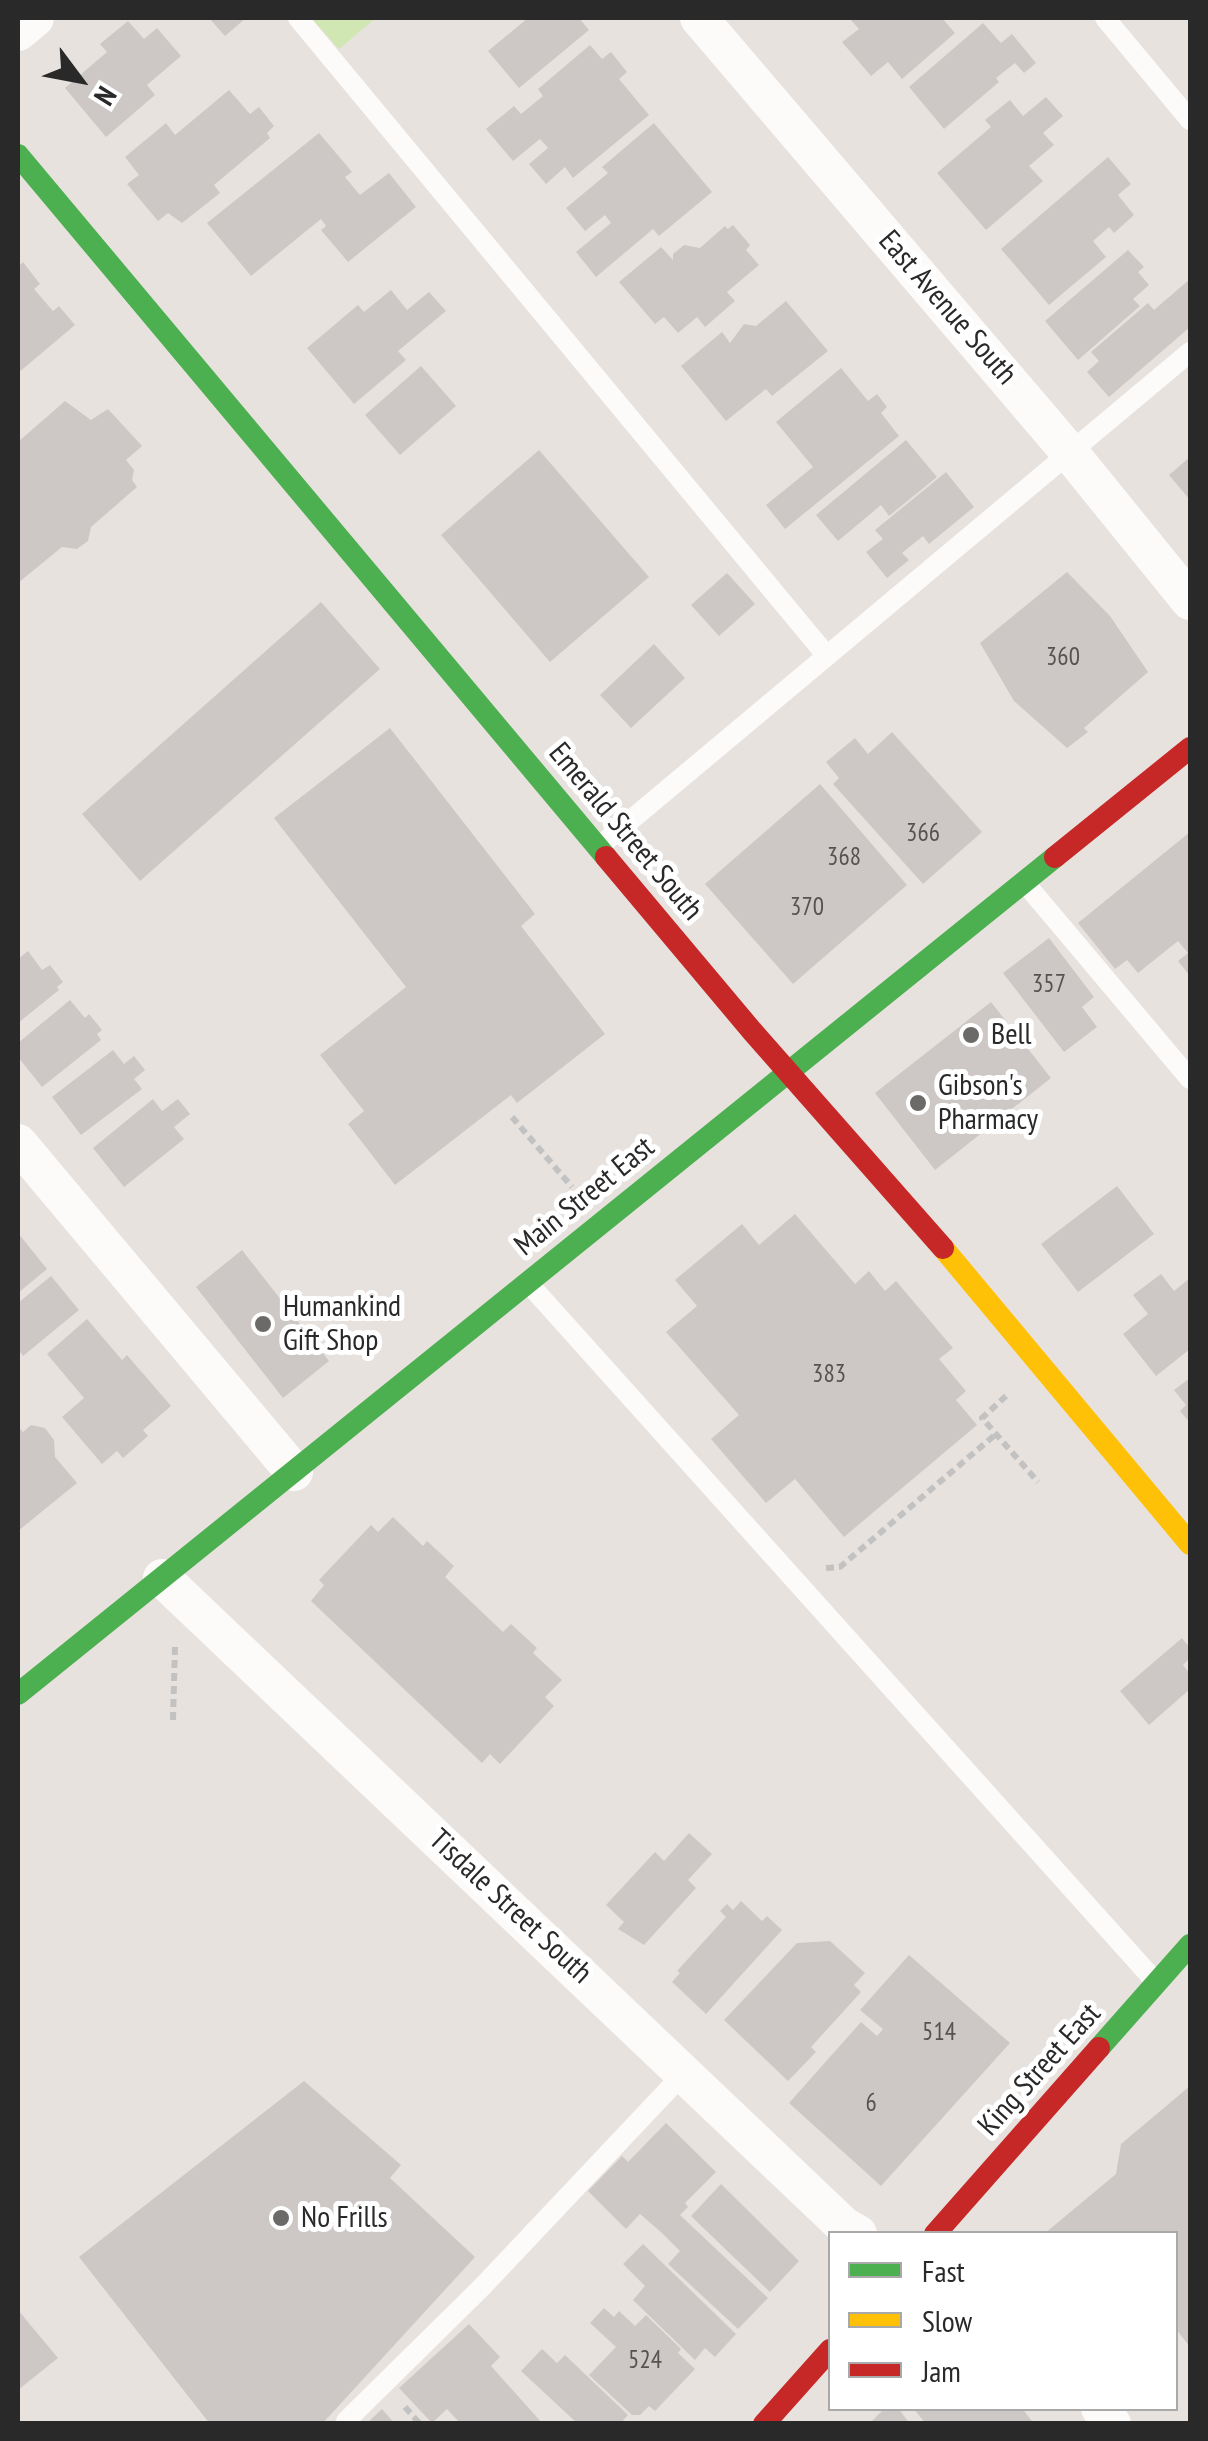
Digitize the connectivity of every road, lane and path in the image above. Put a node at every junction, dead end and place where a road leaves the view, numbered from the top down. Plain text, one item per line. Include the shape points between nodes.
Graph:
1 (34, 18) edge
2 (298, 18) edge
3 (699, 18) edge
4 (1104, 18) edge
5 (18, 32) edge
6 (1190, 120) edge
7 (18, 155) edge
8 (1190, 352) edge
9 (1070, 452) junction
10 (1190, 601) edge
11 (827, 656) junction
12 (1190, 748) edge
13 (599, 846) junction
14 (1024, 882) junction
15 (786, 1072) junction
16 (1190, 1078) edge
17 (512, 1117) dead end
18 (18, 1143) edge
19 (602, 1222) junction
20 (528, 1282) junction
21 (1041, 1366) junction
22 (996, 1434) junction
23 (294, 1472) junction
24 (1038, 1482) dead end
25 (1190, 1544) edge
26 (789, 1573) junction
27 (162, 1578) junction
28 (202, 1616) junction
29 (18, 1694) edge
30 (172, 1720) dead end
31 (1190, 1945) edge
32 (1157, 1983) junction
33 (685, 2072) junction
34 (853, 2231) edge
35 (938, 2231) edge
36 (828, 2352) edge
37 (405, 2407) dead end
38 (346, 2421) dead end
39 (420, 2424) edge
40 (764, 2424) edge

1 - 5 street
2 - 11 lane
3 - 9 street, East Avenue South
4 - 6 lane
7 - 13 main road, Emerald Street South
8 - 9 lane
9 - 10 street, East Avenue South
9 - 11 lane
11 - 13 lane
12 - 14 main road, Main Street East
13 - 15 main road, Emerald Street South
14 - 15 main road, Main Street East
14 - 16 lane
15 - 19 main road, Main Street East
15 - 21 main road, Emerald Street South
17 - 19 path
18 - 23 street
19 - 20 main road, Main Street East
20 - 23 main road, Main Street East
20 - 26 lane
21 - 22 path via 982,1418
21 - 25 main road, Emerald Street South
22 - 24 path
22 - 26 path via 840,1567
23 - 27 main road, Main Street East
26 - 32 lane
27 - 28 street, Tisdale Street South
27 - 29 main road, Main Street East
28 - 30 path via 176,1636
28 - 33 street, Tisdale Street South
31 - 32 main road, King Street East
32 - 35 main road, King Street East
33 - 34 street, Tisdale Street South
33 - 38 lane
36 - 40 main road
37 - 39 path

